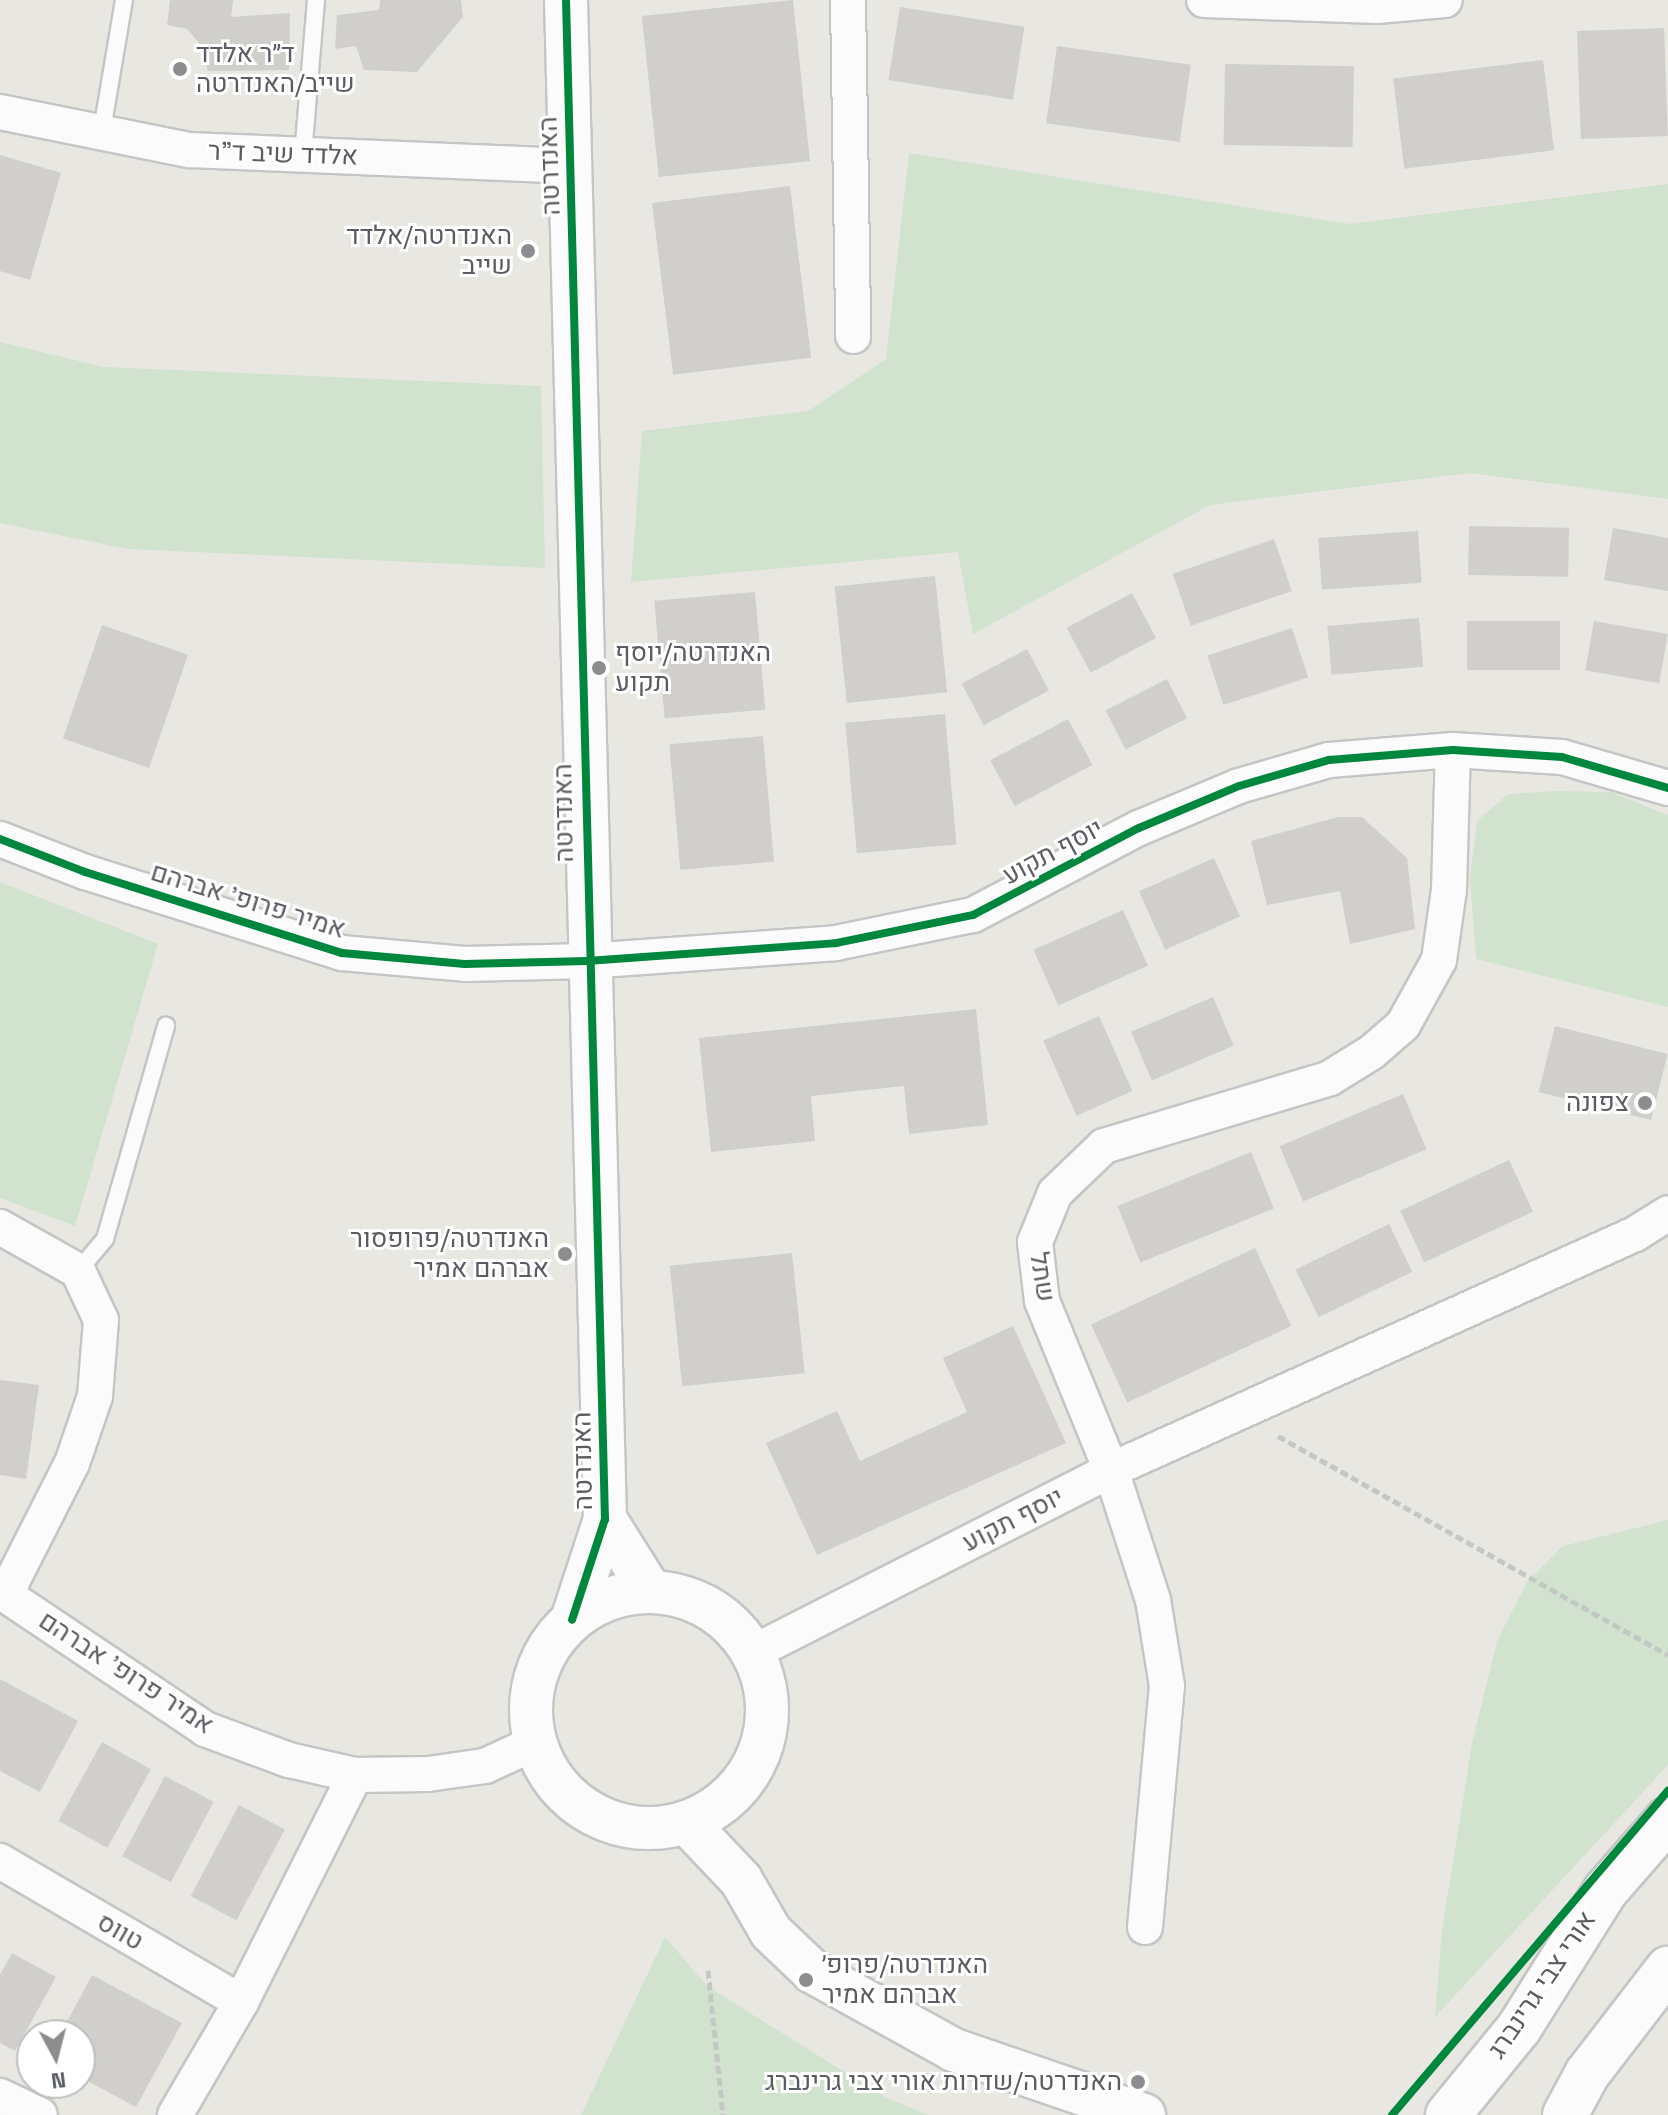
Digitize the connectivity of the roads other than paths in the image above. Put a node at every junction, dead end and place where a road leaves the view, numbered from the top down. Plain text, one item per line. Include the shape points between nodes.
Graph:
1 (124, 0) edge
2 (316, 0) edge
3 (566, 0) edge
4 (848, 0) edge
5 (1204, 0) edge
6 (1445, 0) edge
7 (0, 112) edge
8 (101, 136) junction
9 (303, 155) junction
10 (569, 166) junction
11 (853, 336) dead end
12 (1453, 750) junction
13 (1668, 788) edge
14 (0, 839) edge
15 (587, 961) junction
16 (166, 1026) dead end
17 (1668, 1213) edge
18 (0, 1227) edge
19 (78, 1271) junction
20 (1111, 1470) junction
21 (605, 1519) junction
22 (3, 1592) edge
23 (651, 1592) junction
24 (572, 1620) junction
25 (752, 1653) junction
26 (535, 1743) junction
27 (355, 1775) junction
28 (734, 1792) junction
29 (1668, 1819) edge
30 (686, 1822) junction
31 (0, 1861) edge
32 (741, 1880) junction
33 (1145, 1927) dead end
34 (1668, 1969) edge
35 (241, 2002) junction
36 (0, 2096) edge
37 (40, 2115) edge
38 (175, 2115) edge
39 (1144, 2115) edge
40 (1448, 2115) edge
41 (1565, 2115) edge

1 - 8 lane
2 - 9 lane
3 - 10 street, האנדרטה
4 - 11 street
5 - 6 street via 1377,6
7 - 8 street, אלדד שיב ד"ר
8 - 9 street, אלדד שיב ד"ר via 189,150
9 - 10 street, אלדד שיב ד"ר
10 - 15 street, האנדרטה via 579,359
12 - 13 street, יוסף תקוע via 1562,757
12 - 15 street, יוסף תקוע via 1329,760 1239,786 1139,828 973,915 945,922 751,953
12 - 20 street, שתל via 1449,890 1439,960 1403,1025 1330,1078 1104,1146 1055,1193 1035,1242 1042,1301
14 - 15 street, אמיר פרופ' אברהם via 85,872 342,953 465,964
15 - 21 street, האנדרטה
16 - 19 lane via 105,1239
17 - 20 street, יוסף תקוע via 1635,1234
18 - 19 street
19 - 22 street via 101,1320 95,1396 72,1463
20 - 25 street, יוסף תקוע
20 - 33 street, שתל via 1153,1600 1167,1686
21 - 23 street, האנדרטה
21 - 24 street, האנדרטה
22 - 27 street, אמיר פרופ' אברהם via 205,1729 289,1760
23 - 24 street via 622,1595
23 - 25 street via 691,1599 714,1613
24 - 26 street via 549,1646 535,1677 530,1710
25 - 28 street via 765,1687 767,1725 756,1761
26 - 27 street, אמיר פרופ' אברהם via 485,1766 428,1774
26 - 30 street via 551,1778 577,1804 611,1823 648,1828
27 - 35 street
28 - 30 street
28 - 32 street
29 - 40 main road, אורי צבי גרינברג via 1606,1890 1519,2028
30 - 32 street
31 - 35 street, טווס
32 - 39 street via 771,1932 813,1972 954,2050
34 - 41 main road via 1587,2074
35 - 38 street
36 - 37 street

